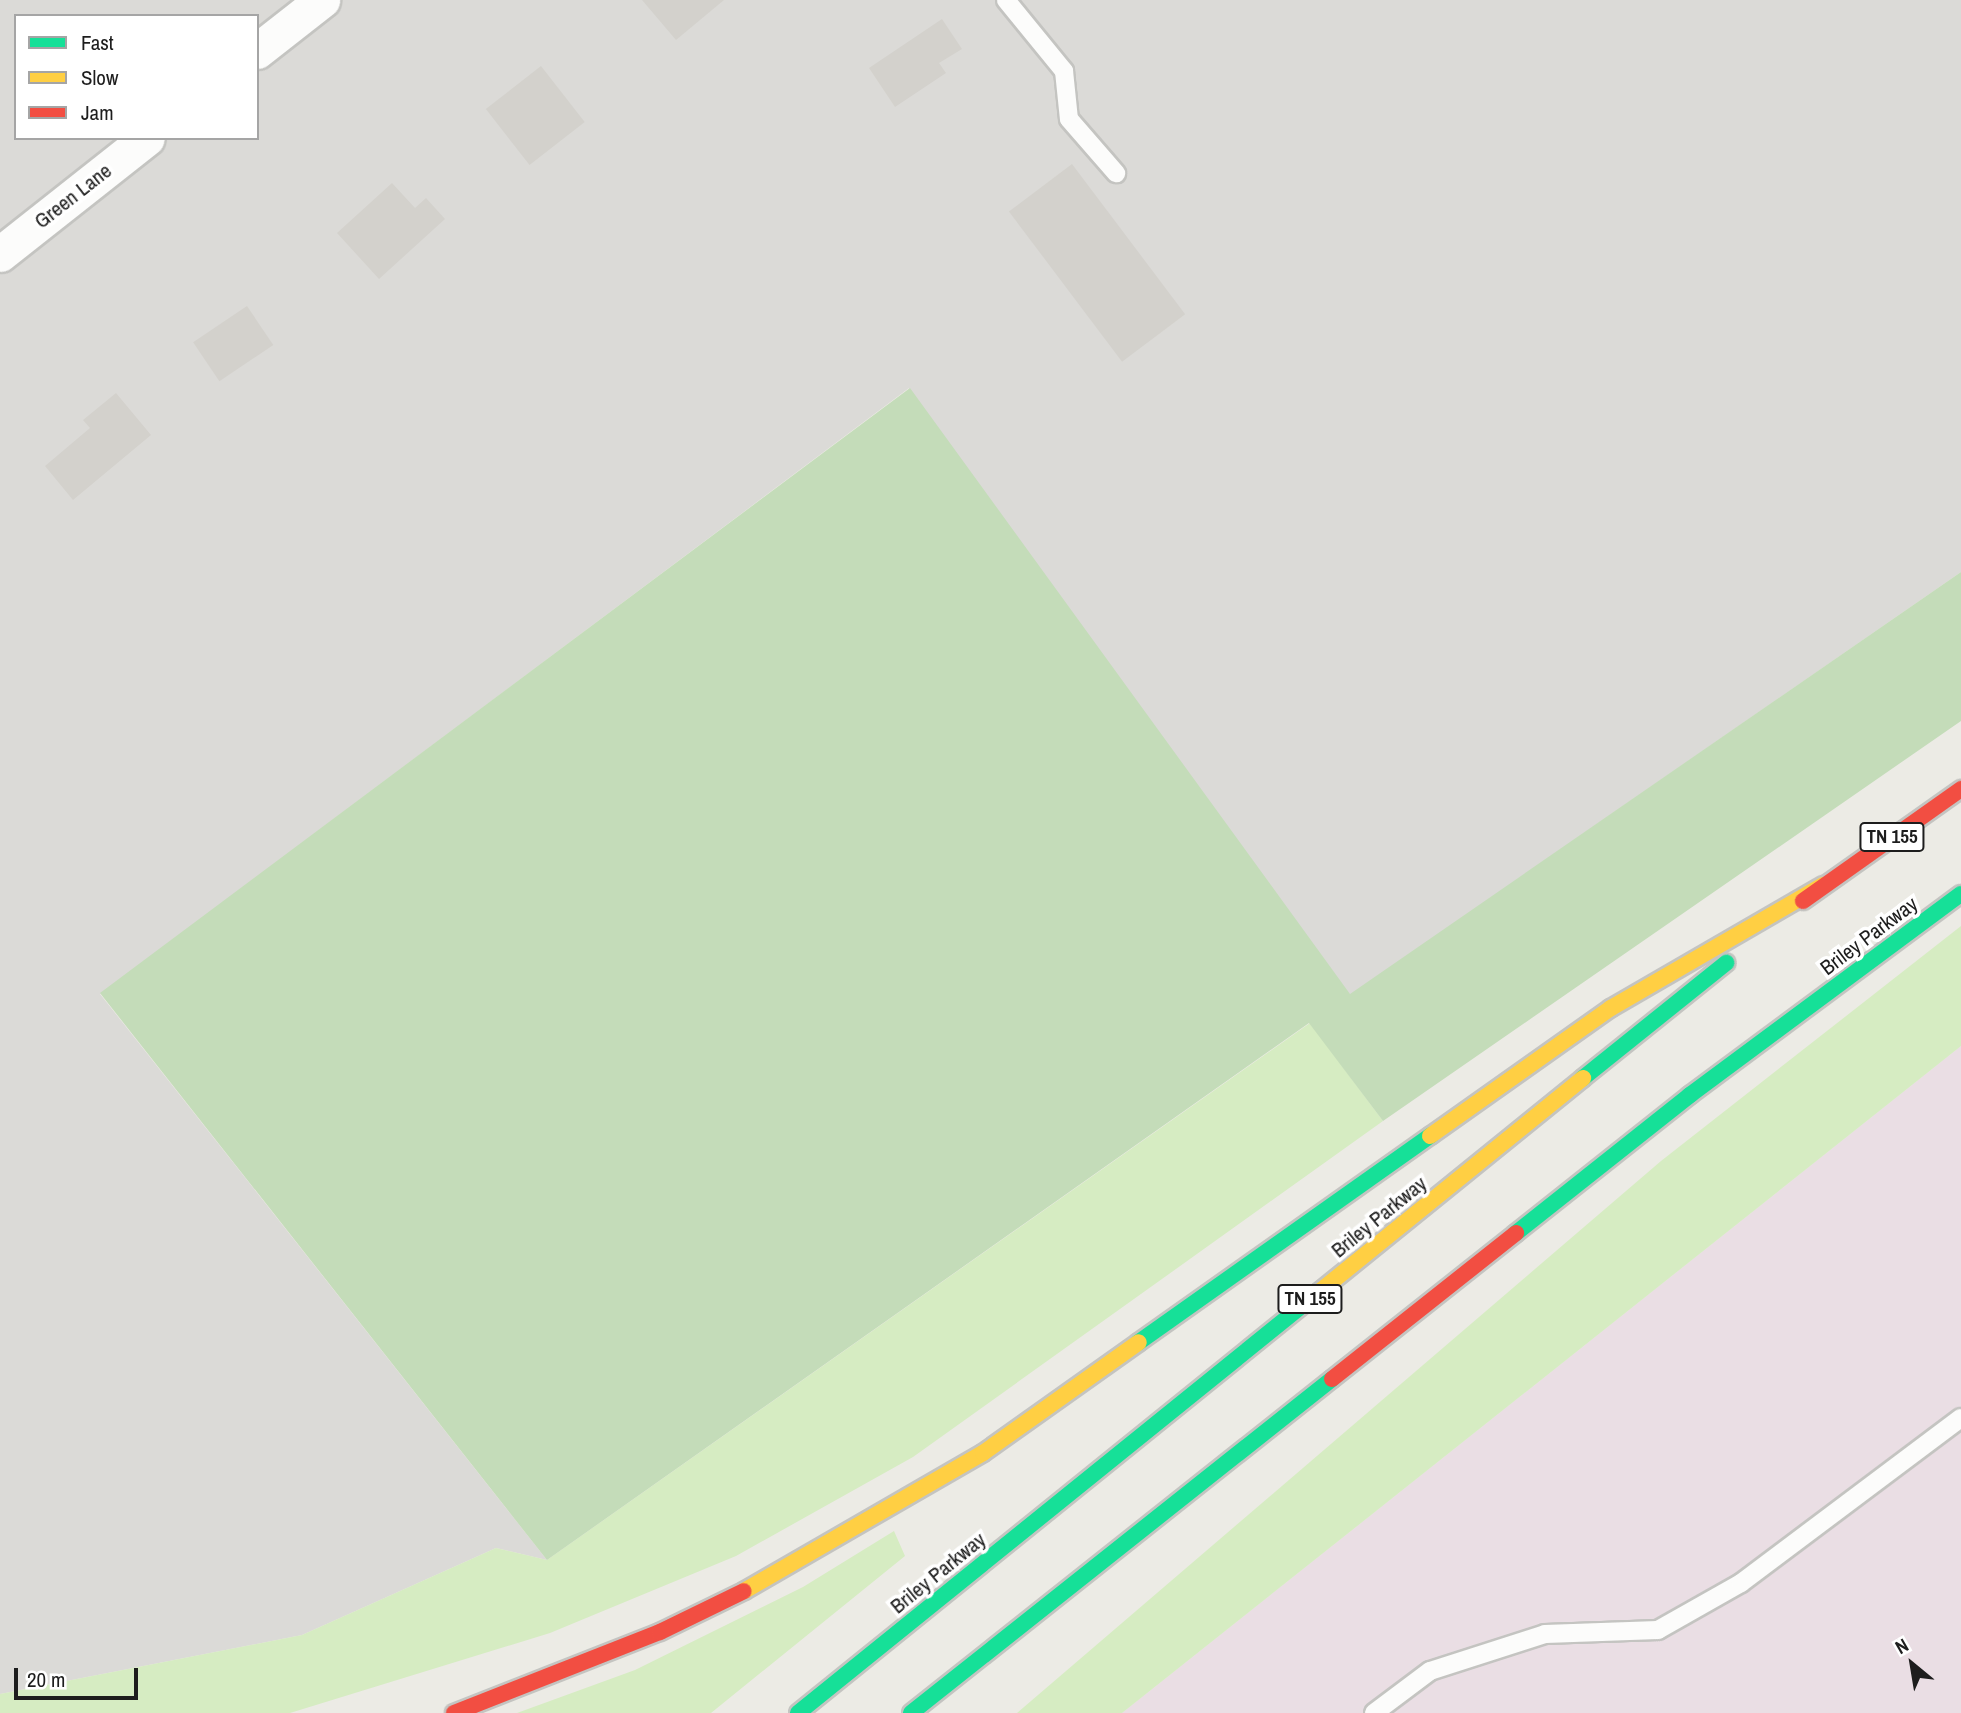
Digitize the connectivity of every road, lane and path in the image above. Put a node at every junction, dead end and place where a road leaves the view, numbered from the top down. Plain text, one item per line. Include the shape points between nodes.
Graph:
1 (322, 0) edge
2 (1006, 0) edge
3 (259, 49) edge
4 (144, 140) edge
5 (1116, 173) dead end
6 (0, 254) edge
7 (1961, 789) edge
8 (1822, 885) junction
9 (1961, 894) edge
10 (1961, 1418) edge
11 (1033, 1614) junction
12 (453, 1713) edge
13 (798, 1713) edge
14 (911, 1713) edge
15 (940, 1713) edge
16 (1374, 1713) edge

1 - 3 street
2 - 5 lane via 1064,71 1069,119
4 - 6 street, Green Lane
7 - 8 highway, Briley Parkway / TN 155
8 - 12 highway via 1611,1008 983,1453 764,1582 563,1673
8 - 13 highway, Briley Parkway / TN 155
9 - 11 highway, Briley Parkway via 1690,1095
10 - 16 lane via 1741,1583 1658,1630 1545,1634 1430,1671
11 - 14 highway, Briley Parkway
11 - 15 highway

